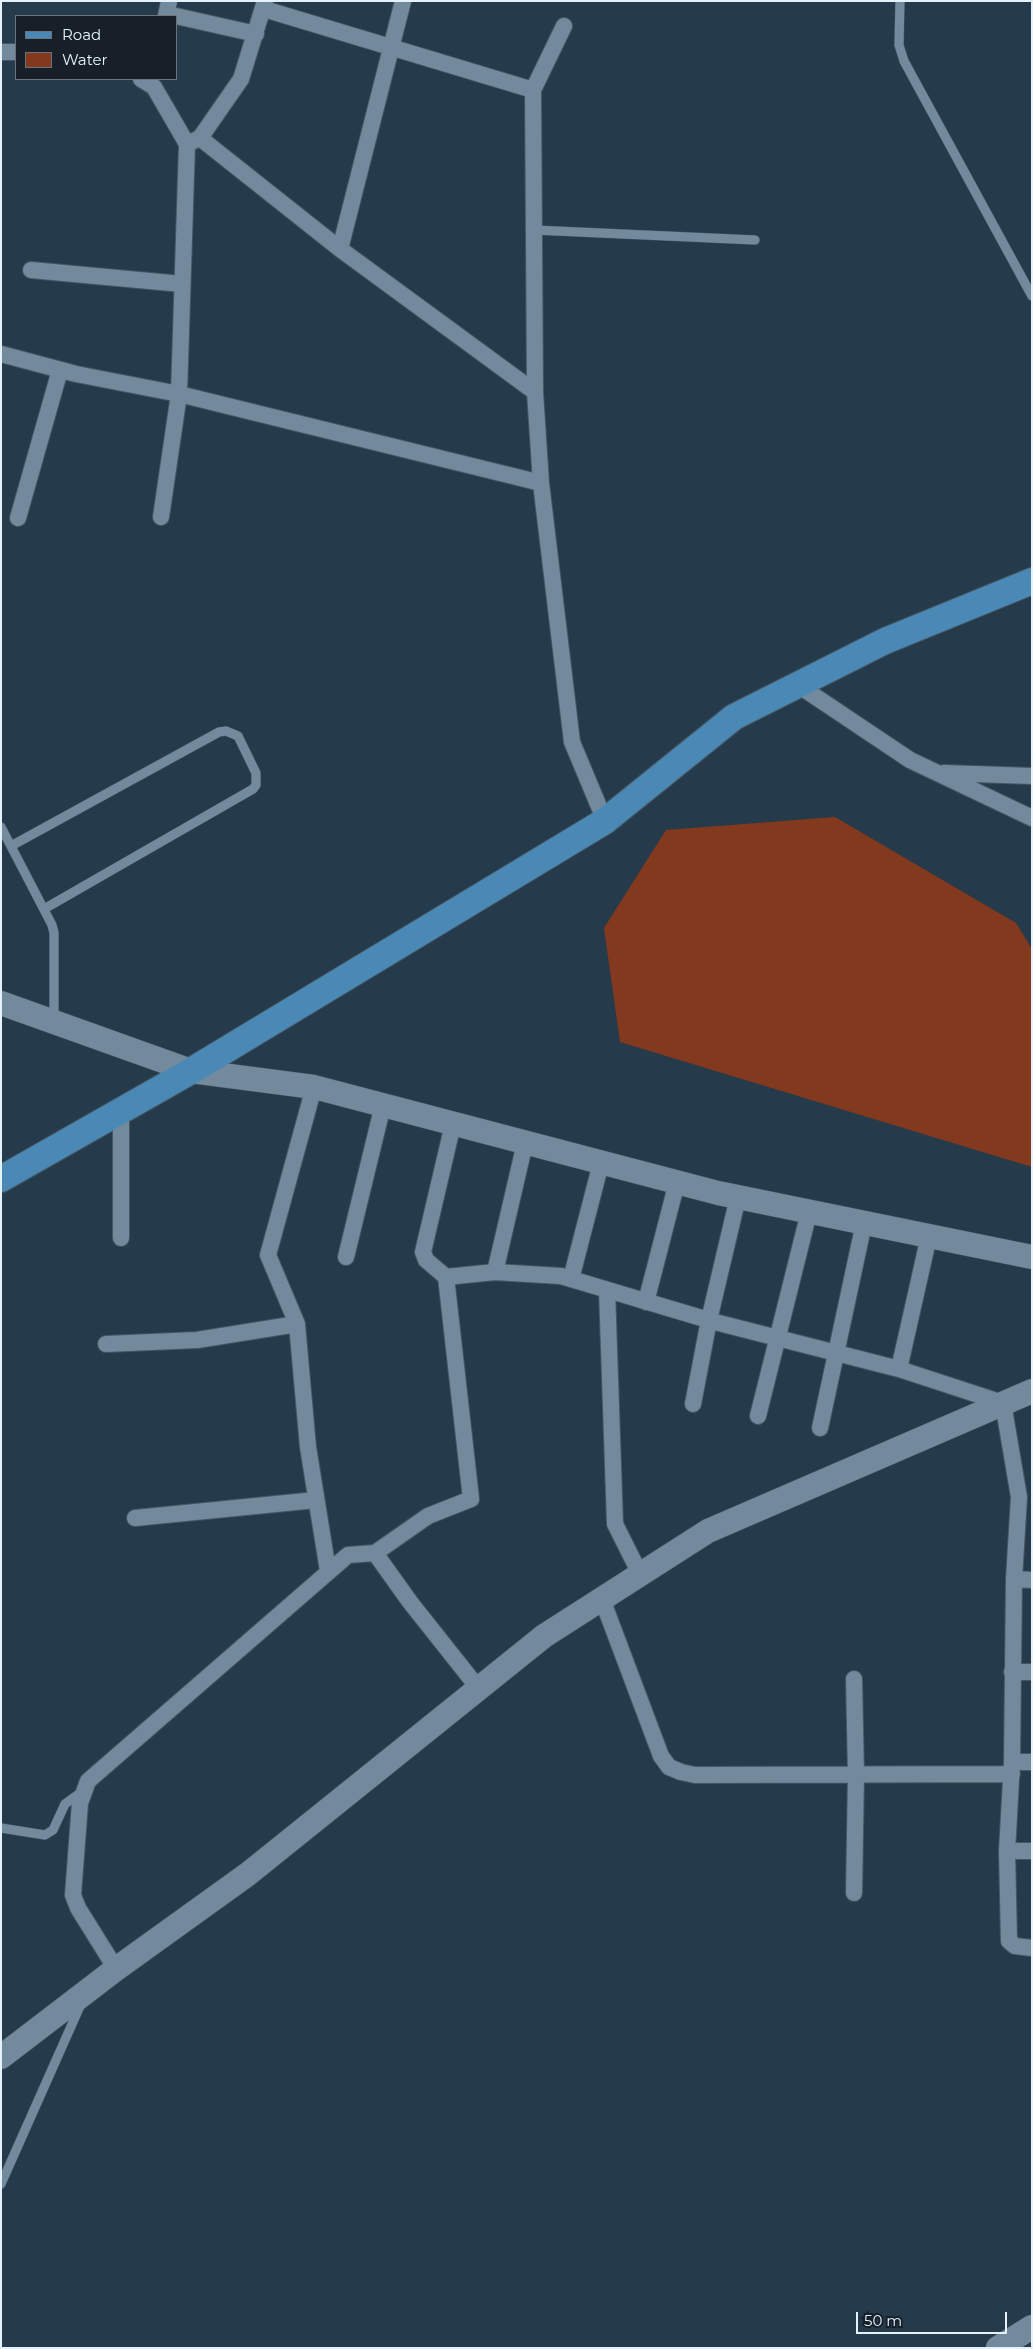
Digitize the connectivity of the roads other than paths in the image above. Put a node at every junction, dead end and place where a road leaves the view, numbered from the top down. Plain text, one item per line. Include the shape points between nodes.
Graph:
1 (403, 1) edge
2 (900, 1) edge
3 (265, 5) edge
4 (171, 13) edge
5 (564, 26) dead end
6 (256, 34) junction
7 (392, 48) junction
8 (1, 52) edge
9 (15, 52) edge
10 (150, 81) edge
11 (534, 90) junction
12 (193, 141) junction
13 (534, 230) junction
14 (756, 240) dead end
15 (340, 249) junction
16 (31, 270) dead end
17 (182, 284) junction
18 (1032, 296) edge
19 (1, 354) edge
20 (60, 370) junction
21 (535, 392) junction
22 (179, 394) junction
23 (541, 483) junction
24 (161, 517) dead end
25 (18, 518) dead end
26 (1029, 582) edge
27 (798, 685) junction
28 (938, 773) junction
29 (1032, 776) edge
30 (1032, 818) edge
31 (605, 821) junction
32 (3, 831) edge
33 (11, 846) junction
34 (44, 909) junction
35 (1, 1003) edge
36 (54, 1021) junction
37 (190, 1071) junction
38 (314, 1087) junction
39 (383, 1105) junction
40 (121, 1112) junction
41 (453, 1124) junction
42 (524, 1143) junction
43 (601, 1162) junction
44 (1, 1179) edge
45 (677, 1182) junction
46 (738, 1197) junction
47 (809, 1212) junction
48 (864, 1223) junction
49 (929, 1236) junction
50 (121, 1238) dead end
51 (346, 1257) dead end
52 (1032, 1257) edge
53 (494, 1272) junction
54 (446, 1277) junction
55 (571, 1279) junction
56 (607, 1290) junction
57 (646, 1302) junction
58 (709, 1320) junction
59 (297, 1324) junction
60 (777, 1338) junction
61 (106, 1344) dead end
62 (836, 1353) junction
63 (899, 1369) junction
64 (1032, 1391) edge
65 (1003, 1403) junction
66 (693, 1404) dead end
67 (758, 1416) dead end
68 (820, 1428) dead end
69 (1026, 1497) edge
70 (316, 1500) junction
71 (136, 1518) dead end
72 (375, 1553) junction
73 (328, 1571) junction
74 (640, 1574) junction
75 (1014, 1579) junction
76 (1032, 1580) edge
77 (602, 1599) junction
78 (1012, 1672) junction
79 (1032, 1672) edge
80 (854, 1679) dead end
81 (479, 1689) junction
82 (1032, 1762) edge
83 (1012, 1768) junction
84 (856, 1774) junction
85 (83, 1791) junction
86 (1, 1828) edge
87 (1007, 1851) junction
88 (1032, 1851) edge
89 (854, 1893) dead end
90 (1032, 1948) edge
91 (116, 1968) junction
92 (87, 1990) junction
93 (1, 2057) edge
94 (1, 2184) edge
95 (1032, 2327) edge
96 (998, 2348) edge

1 - 7 street
2 - 18 lane via 899,45 904,61
3 - 6 street
3 - 7 street
4 - 6 street
5 - 11 street
6 - 12 street via 242,79
7 - 11 street
7 - 15 street
8 - 9 street
10 - 12 street
11 - 13 street
12 - 15 street
12 - 17 street
13 - 14 lane
13 - 21 street
15 - 21 street
16 - 17 street
17 - 22 street
19 - 20 street
20 - 22 street
20 - 25 street
21 - 23 street
22 - 23 street
22 - 24 street
23 - 31 street via 572,742
26 - 27 main road via 886,641
27 - 28 street via 910,760
27 - 31 main road via 734,717
28 - 29 street
28 - 30 street
31 - 37 main road
32 - 33 lane
33 - 34 lane
33 - 34 lane via 219,732 226,730 238,736 256,773 253,789
34 - 36 lane via 54,933
35 - 36 main road
36 - 37 main road
37 - 38 main road
37 - 40 main road
38 - 39 main road
38 - 59 street via 268,1255
39 - 41 main road
39 - 51 street
40 - 44 main road
40 - 50 street
41 - 42 main road
41 - 54 street via 423,1252 426,1260
42 - 43 main road
42 - 53 street
43 - 45 main road
43 - 55 street
45 - 46 main road
45 - 57 street
46 - 47 main road
46 - 58 street
47 - 48 main road
47 - 60 street
48 - 49 main road
48 - 62 street
49 - 52 main road
49 - 63 street
53 - 54 street
53 - 55 street
54 - 72 street via 471,1499 428,1516
55 - 56 street
56 - 57 street
56 - 74 street via 614,1524
57 - 58 street
58 - 60 street
58 - 66 street
59 - 61 street via 197,1340
59 - 70 street
60 - 62 street
60 - 67 street
62 - 63 street
62 - 68 street
63 - 65 street
64 - 65 main road
65 - 69 street
65 - 74 main road via 708,1531
69 - 75 street
70 - 71 street
70 - 73 street
72 - 73 street via 348,1555
72 - 81 street
73 - 85 street via 88,1781
74 - 77 main road
75 - 76 street
75 - 78 street
77 - 81 main road via 544,1636
77 - 84 street via 660,1756 669,1767 696,1775
78 - 79 street
78 - 83 street
80 - 84 street
81 - 91 main road via 248,1874
82 - 83 street
83 - 84 street
83 - 87 street
84 - 89 street
85 - 86 lane via 65,1804 52,1830 45,1835
85 - 91 street via 73,1895
87 - 88 street
87 - 90 street via 1009,1941 1015,1946
91 - 92 main road
92 - 93 main road
92 - 94 lane
95 - 96 main road

